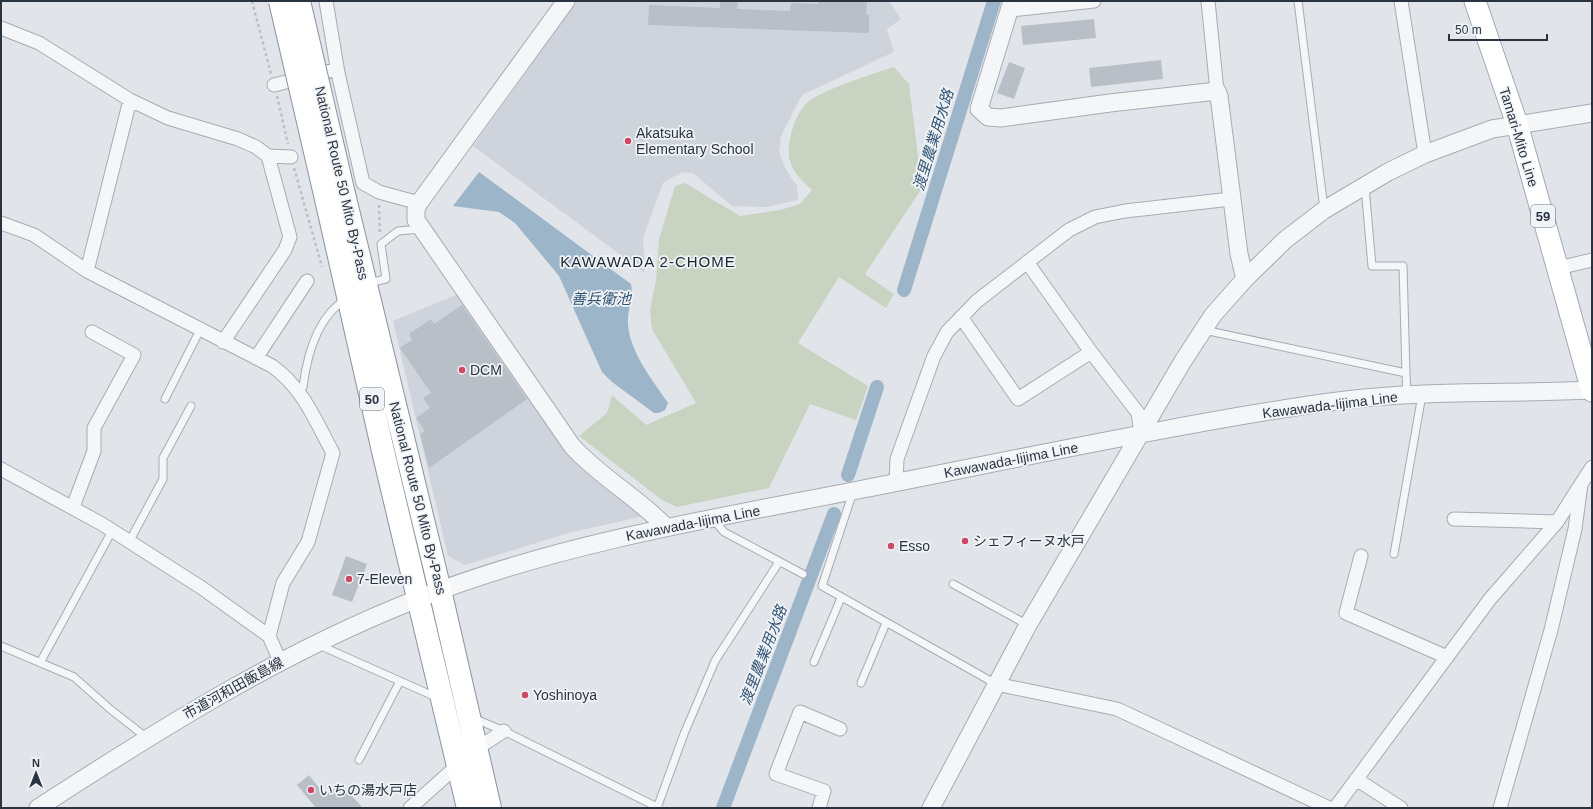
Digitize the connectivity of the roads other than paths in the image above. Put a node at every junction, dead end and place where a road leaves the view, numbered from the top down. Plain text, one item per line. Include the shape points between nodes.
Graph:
1 (280, 1) edge
2 (299, 1) edge
3 (326, 1) edge
4 (566, 1) edge
5 (1094, 1) edge
6 (1208, 1) edge
7 (1298, 1) edge
8 (1401, 1) edge
9 (1475, 1) edge
10 (1011, 5) edge
11 (1, 28) edge
12 (337, 69) junction
13 (274, 85) dead end
14 (1217, 91) junction
15 (130, 100) junction
16 (1592, 113) edge
17 (1517, 124) junction
18 (1425, 154) junction
19 (268, 156) junction
20 (291, 157) road end
21 (1365, 186) junction
22 (335, 196) junction
23 (1231, 199) junction
24 (419, 203) junction
25 (1324, 210) junction
26 (1, 223) edge
27 (422, 228) junction
28 (1592, 260) edge
29 (1027, 262) junction
30 (1558, 268) junction
31 (87, 271) junction
32 (1245, 279) junction
33 (307, 282) dead end
34 (366, 284) junction
35 (349, 298) junction
36 (961, 317) junction
37 (200, 330) junction
38 (1203, 330) junction
39 (92, 332) dead end
40 (223, 342) junction
41 (1091, 352) junction
42 (256, 358) junction
43 (1406, 373) junction
44 (297, 389) junction
45 (1592, 390) edge
46 (1415, 395) junction
47 (165, 399) dead end
48 (191, 406) dead end
49 (1142, 434) junction
50 (1592, 467) edge
51 (1, 469) edge
52 (896, 483) junction
53 (1581, 484) junction
54 (853, 491) junction
55 (73, 507) junction
56 (712, 518) junction
57 (1454, 519) dead end
58 (1557, 522) junction
59 (666, 527) junction
60 (112, 532) junction
61 (129, 542) junction
62 (1394, 554) dead end
63 (1361, 556) dead end
64 (779, 562) junction
65 (803, 574) dead end
66 (953, 584) dead end
67 (440, 590) junction
68 (841, 598) junction
69 (419, 599) junction
70 (886, 623) junction
71 (1028, 625) junction
72 (269, 636) junction
73 (317, 644) junction
74 (1, 646) edge
75 (1447, 657) junction
76 (41, 662) junction
77 (280, 662) junction
78 (814, 662) dead end
79 (400, 682) junction
80 (861, 683) dead end
81 (996, 684) junction
82 (446, 702) junction
83 (465, 714) junction
84 (840, 729) dead end
85 (504, 731) junction
86 (147, 738) junction
87 (476, 749) junction
88 (359, 760) dead end
89 (458, 765) junction
90 (1356, 779) junction
91 (38, 808) edge
92 (410, 808) edge
93 (468, 808) edge
94 (490, 808) edge
95 (658, 808) edge
96 (819, 808) edge
97 (931, 808) edge
98 (1329, 808) edge
99 (1335, 808) edge
100 (1401, 808) edge
101 (1500, 808) edge

1 - 22 highway, National Route 50 Mito By-Pass / 50, bridge
2 - 22 highway, National Route 50 Mito By-Pass / 50, bridge
3 - 12 street
4 - 24 street
5 - 10 street
6 - 14 street
7 - 25 lane
8 - 18 street
9 - 17 main road, Tamari-Mito Line / 59
10 - 14 street via 979,109 988,117 1001,118
11 - 15 street via 39,43
12 - 13 street
12 - 24 street via 363,183 379,192
14 - 23 street
15 - 19 street via 168,118 238,139
15 - 31 street
16 - 17 street
17 - 18 street via 1492,129
17 - 30 main road, Tamari-Mito Line / 59
18 - 21 street
19 - 20 street
19 - 40 street via 290,237 285,250
21 - 25 street
21 - 43 lane via 1372,266 1403,266
22 - 34 highway, National Route 50 Mito By-Pass / 50
22 - 35 highway, National Route 50 Mito By-Pass / 50
23 - 29 street via 1125,211 1095,217 1069,230
23 - 32 street
24 - 27 street via 416,220
25 - 32 street via 1286,240
26 - 31 street via 34,235
27 - 34 lane via 398,231 381,244 386,279
27 - 59 street via 572,446 584,459
28 - 30 street
29 - 36 street
29 - 41 street
30 - 45 main road, Tamari-Mito Line / 59
31 - 37 street
32 - 38 street
33 - 42 street
34 - 67 highway, National Route 50 Mito By-Pass / 50
35 - 44 lane via 334,306 324,320 306,363 303,387
35 - 69 highway, National Route 50 Mito By-Pass / 50
36 - 41 street via 1018,399
36 - 52 street via 947,332 934,356 898,459
37 - 40 street
37 - 47 lane
38 - 43 lane
38 - 49 street
39 - 55 street via 134,355 94,428 94,451
40 - 42 street
41 - 49 street via 1138,413
42 - 44 street via 286,377
43 - 46 lane
44 - 72 street via 333,453 308,542 283,583
45 - 46 street, Kawawada-Iijima Line
46 - 49 street, Kawawada-Iijima Line via 1350,399 1297,406
46 - 62 lane
48 - 61 lane via 163,458 163,479
49 - 52 street, Kawawada-Iijima Line
49 - 71 street
50 - 53 street
51 - 55 street
52 - 54 street, Kawawada-Iijima Line
53 - 58 street
53 - 101 street via 1575,529 1551,630
54 - 56 street, Kawawada-Iijima Line
54 - 68 lane via 822,586
55 - 60 street
56 - 59 street, Kawawada-Iijima Line
56 - 64 lane via 724,532
57 - 58 street
58 - 75 street via 1490,599
59 - 67 street, Kawawada-Iijima Line via 537,559
60 - 61 street
60 - 76 lane
61 - 72 street via 202,588
63 - 75 street via 1346,613
64 - 65 lane
64 - 95 lane via 715,662 684,734
66 - 71 lane
67 - 69 street, 市道河和田飯島線
67 - 83 highway, National Route 50 Mito By-Pass / 50
68 - 70 lane
68 - 78 lane
69 - 73 street, 市道河和田飯島線
69 - 82 highway, National Route 50 Mito By-Pass / 50
70 - 80 lane
70 - 81 lane
71 - 81 street
72 - 77 street
73 - 77 street, 市道河和田飯島線
73 - 79 lane
74 - 76 lane
75 - 90 street
76 - 86 lane via 74,677
77 - 86 street, 市道河和田飯島線
79 - 82 lane
79 - 88 lane
81 - 97 street
81 - 98 street via 1117,709
82 - 89 highway, National Route 50 Mito By-Pass / 50
83 - 85 lane
83 - 87 highway, National Route 50 Mito By-Pass / 50
84 - 96 street via 800,712 776,774 824,791
85 - 87 street
85 - 95 lane
86 - 91 street, 市道河和田飯島線
87 - 94 highway, National Route 50 Mito By-Pass / 50
89 - 92 street
89 - 93 highway, National Route 50 Mito By-Pass / 50
90 - 99 street
90 - 100 street

